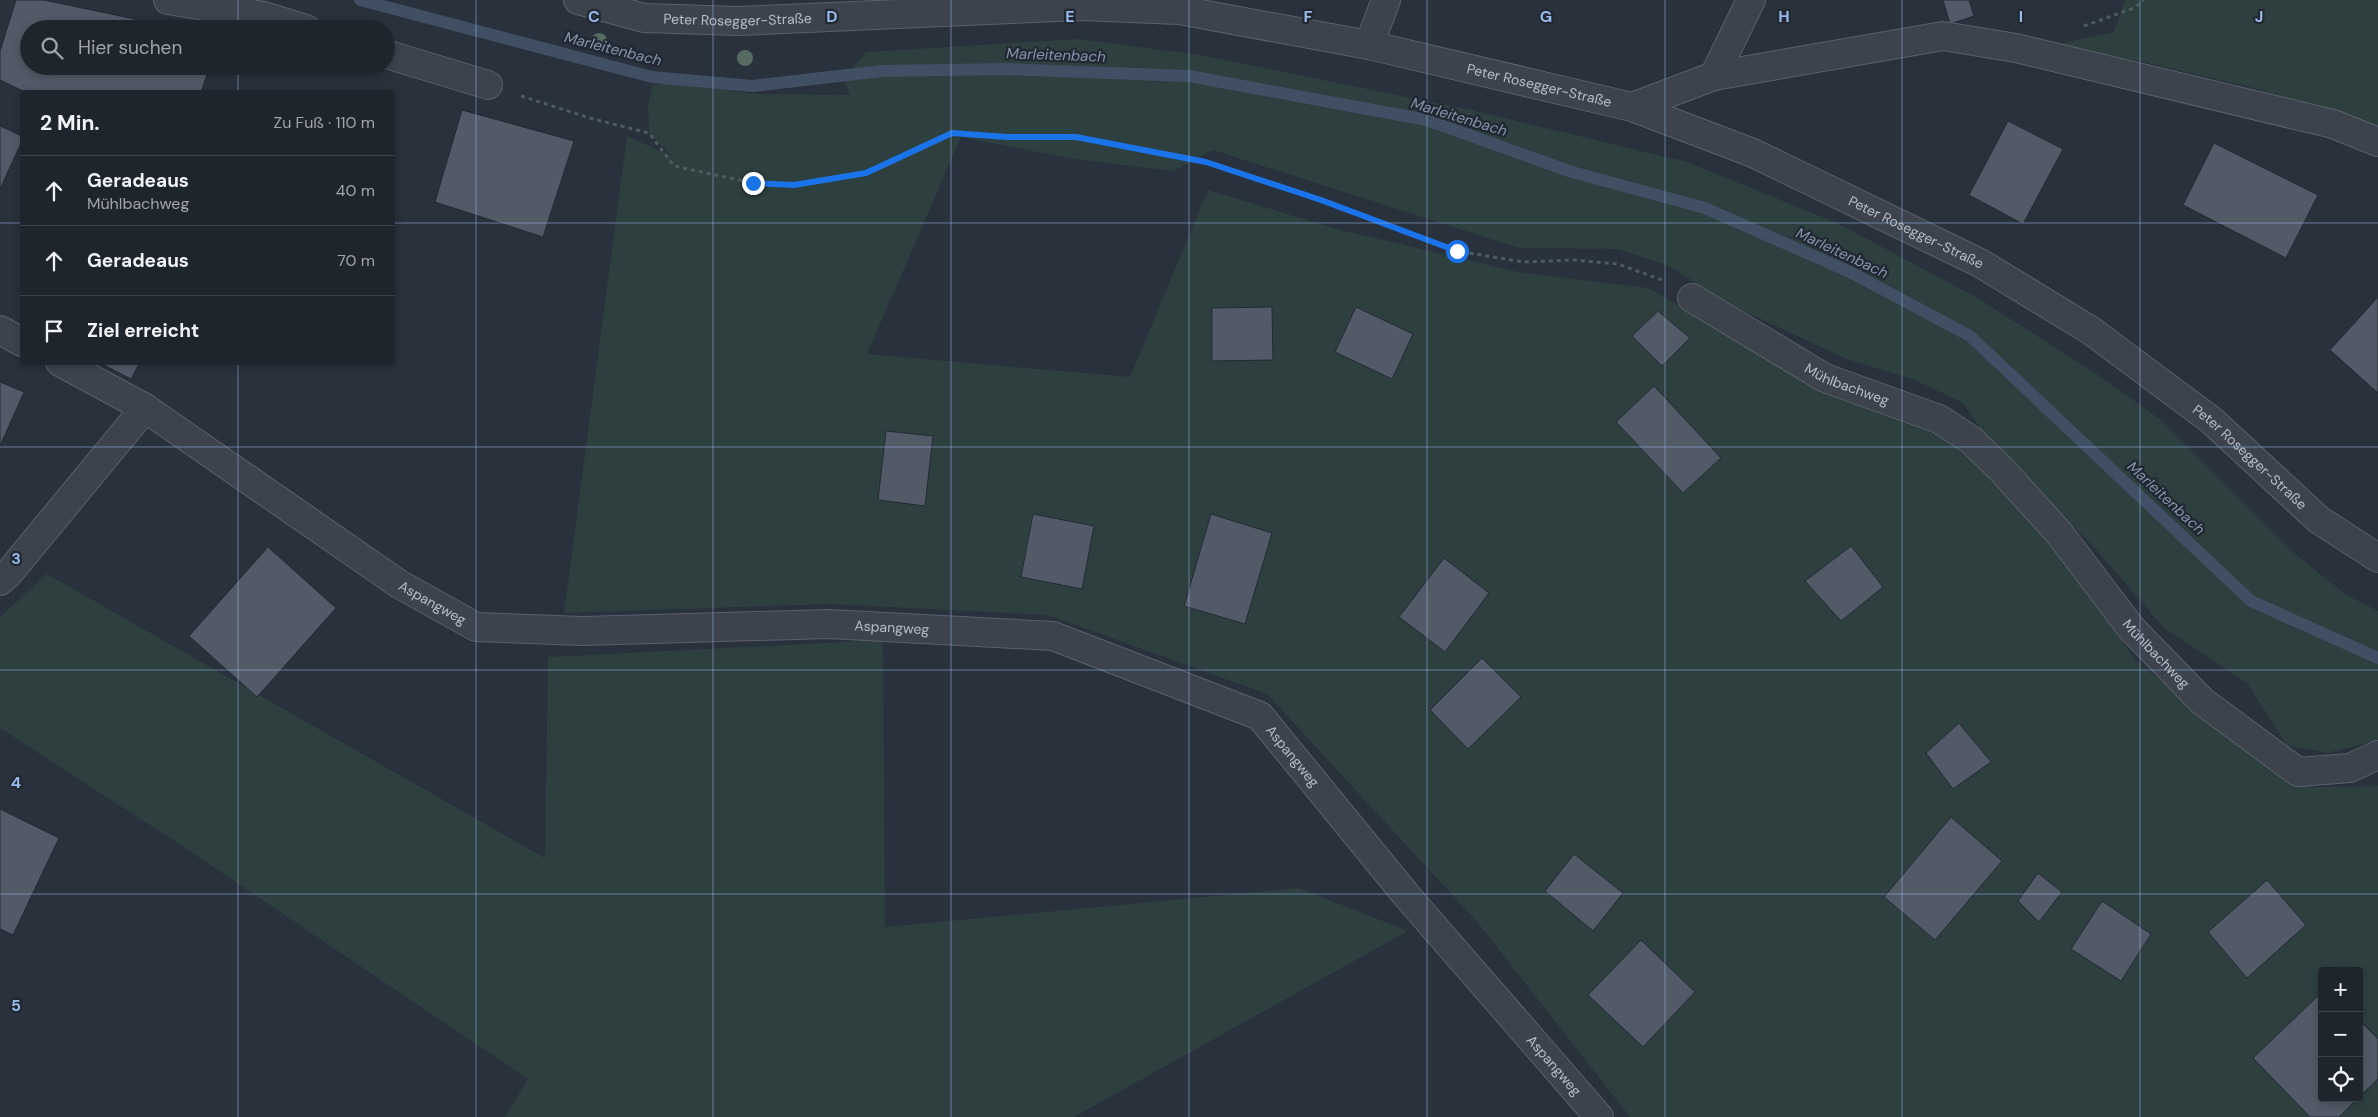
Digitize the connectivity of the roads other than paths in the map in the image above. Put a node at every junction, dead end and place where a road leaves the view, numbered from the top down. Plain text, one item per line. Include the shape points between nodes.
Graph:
1 (168, 0) edge
2 (578, 0) edge
3 (1386, 0) edge
4 (1751, 0) edge
5 (834, 8) edge
6 (277, 20) edge
7 (1369, 45) junction
8 (395, 57) edge
9 (1714, 76) junction
10 (488, 85) road end
11 (1632, 107) junction
12 (2378, 142) edge
13 (1692, 298) road end
14 (0, 330) edge
15 (20, 341) edge
16 (66, 365) edge
17 (145, 408) junction
18 (2378, 558) edge
19 (0, 582) edge
20 (2378, 754) edge
21 (1599, 1117) edge

1 - 6 street
2 - 5 street, Peter Rosegger-Straße via 644,18 740,21
3 - 7 street
4 - 9 street
5 - 7 street, Peter Rosegger-Straße via 1081,6 1179,10
7 - 11 street, Peter Rosegger-Straße
8 - 10 street
9 - 11 street
9 - 12 street via 1943,36 2016,48 2333,124
11 - 18 street, Peter Rosegger-Straße via 1753,153 1988,268 2090,330 2211,420 2319,520
13 - 20 street, Mühlbachweg via 1825,378 1939,420 1972,440 2059,533 2131,628 2202,701 2298,772 2350,768
14 - 15 street
16 - 17 street, Aspangweg
17 - 19 street
17 - 21 street, Aspangweg via 399,584 476,627 583,631 830,624 1053,636 1260,716 1407,896

